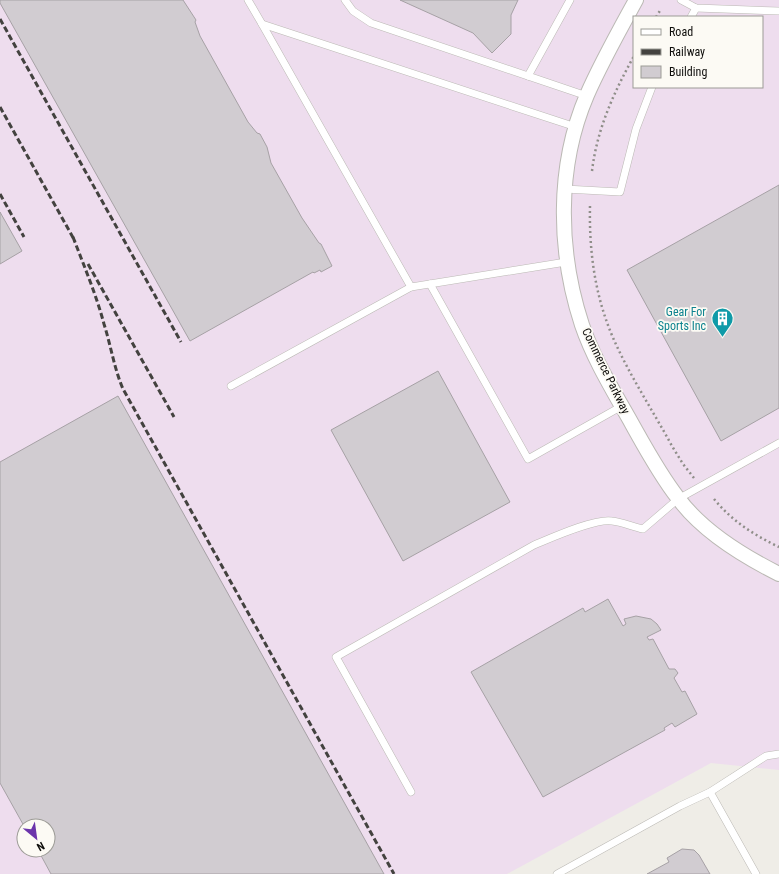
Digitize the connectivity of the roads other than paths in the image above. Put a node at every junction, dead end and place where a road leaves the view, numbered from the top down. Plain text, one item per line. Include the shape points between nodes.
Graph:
1 (248, 0) edge
2 (345, 0) edge
3 (570, 0) edge
4 (636, 0) edge
5 (681, 0) edge
6 (696, 8) junction
7 (779, 10) edge
8 (692, 16) edge
9 (262, 24) junction
10 (528, 76) junction
11 (652, 88) edge
12 (587, 96) junction
13 (576, 128) junction
14 (565, 188) junction
15 (566, 262) junction
16 (430, 284) junction
17 (411, 287) junction
18 (231, 386) dead end
19 (622, 406) junction
20 (779, 443) edge
21 (678, 499) junction
22 (779, 574) edge
23 (779, 754) edge
24 (411, 792) dead end
25 (710, 792) junction
26 (557, 874) edge
27 (756, 874) edge

1 - 9 lane
2 - 10 lane via 353,12 371,23
3 - 10 lane
4 - 12 street, Commerce Parkway
5 - 6 lane
6 - 7 lane
6 - 8 lane
9 - 13 lane
9 - 17 lane
10 - 12 lane
11 - 14 lane via 636,129 620,192
12 - 13 street, Commerce Parkway
13 - 14 street, Commerce Parkway
14 - 15 street, Commerce Parkway
15 - 16 lane
15 - 19 street, Commerce Parkway via 585,332
16 - 17 lane
16 - 19 lane via 528,460
17 - 18 lane
19 - 21 street, Commerce Parkway
20 - 21 lane
21 - 22 street, Commerce Parkway via 722,540
21 - 24 lane via 643,530 611,520 583,526 548,539 336,657
23 - 25 lane via 766,756
25 - 26 lane
25 - 27 lane

